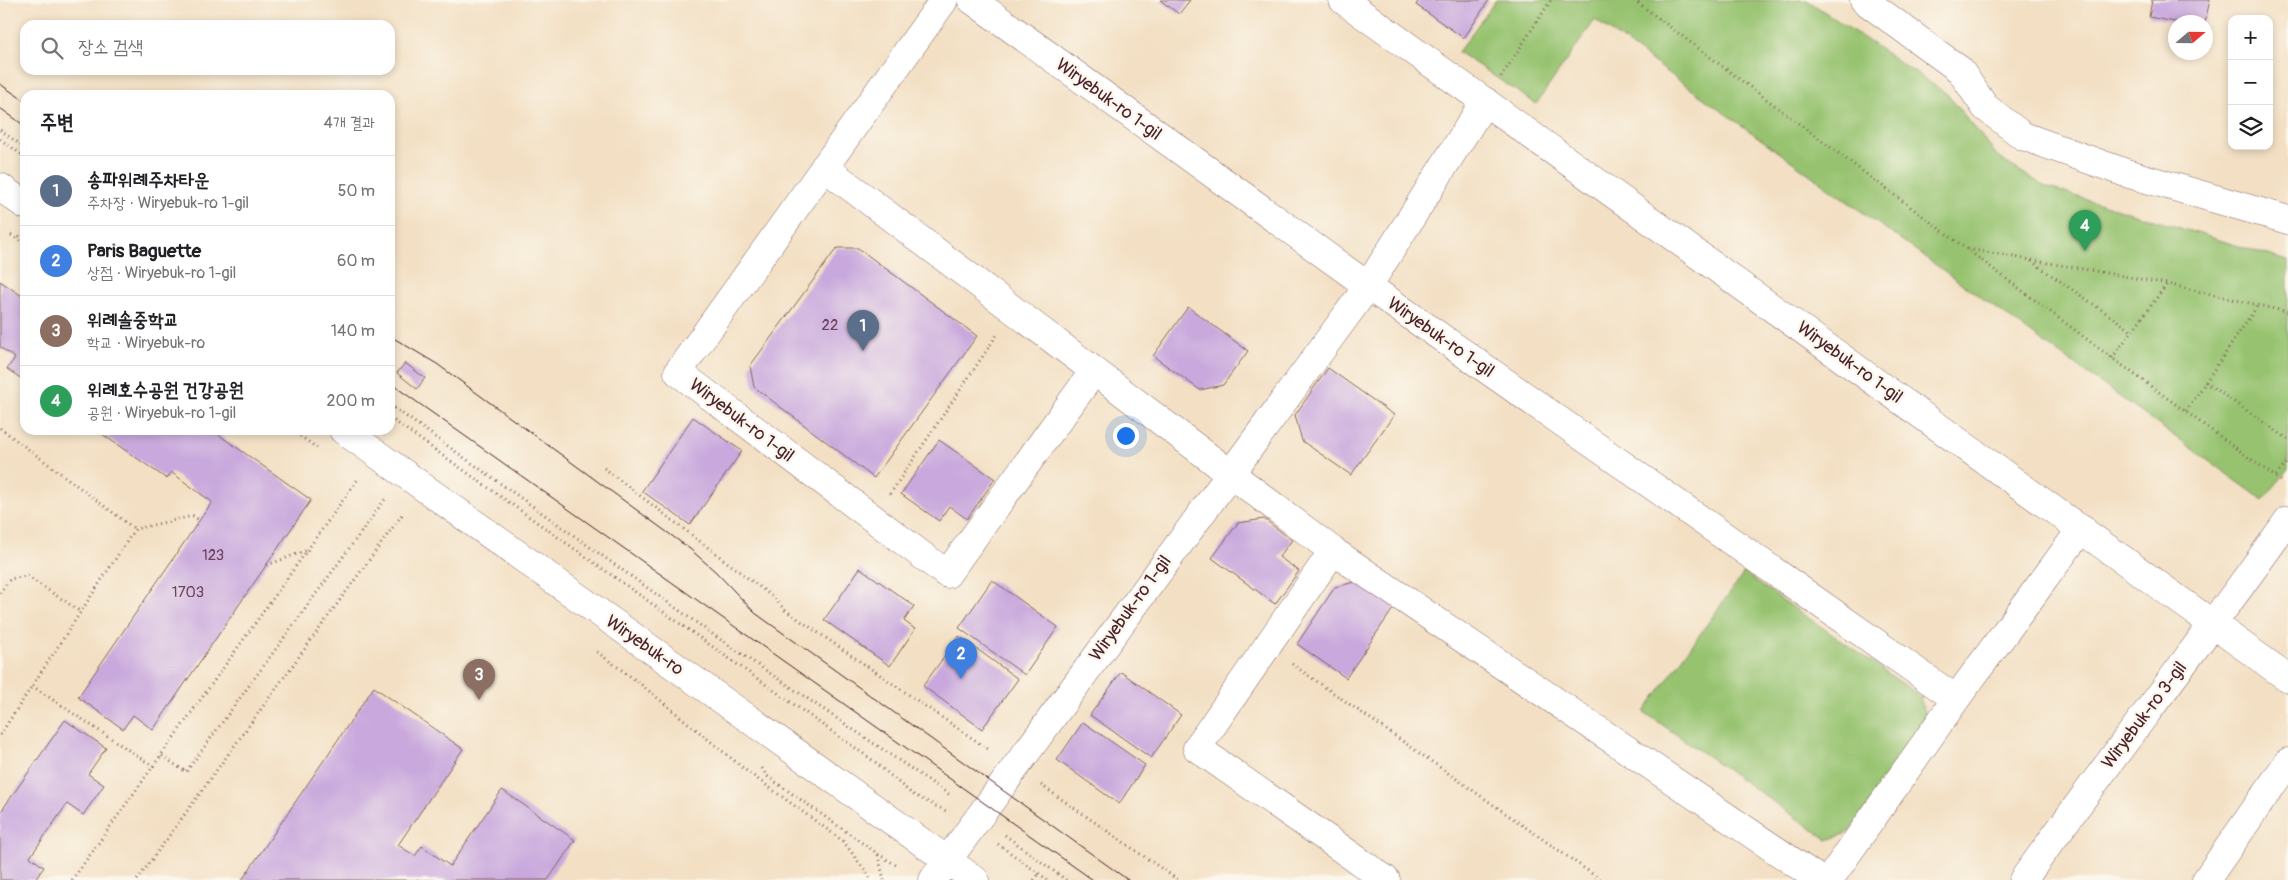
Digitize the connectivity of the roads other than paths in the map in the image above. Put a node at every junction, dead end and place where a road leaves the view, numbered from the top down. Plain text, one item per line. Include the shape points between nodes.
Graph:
1 (944, 0) edge
2 (972, 0) edge
3 (1343, 0) edge
4 (1864, 0) edge
5 (1484, 101) junction
6 (824, 167) junction
7 (0, 187) edge
8 (20, 201) edge
9 (2288, 220) edge
10 (1368, 286) junction
11 (1094, 371) junction
12 (350, 435) edge
13 (1230, 471) junction
14 (2288, 520) edge
15 (2082, 528) junction
16 (1333, 551) junction
17 (2214, 625) junction
18 (2288, 678) edge
19 (1956, 699) junction
20 (2288, 762) edge
21 (940, 870) edge
22 (975, 880) edge
23 (1386, 880) edge
24 (1820, 880) edge
25 (1829, 880) edge
26 (2023, 880) edge
27 (2206, 880) edge

1 - 6 street, Wiryebuk-ro 1-gil
2 - 10 street, Wiryebuk-ro 1-gil
3 - 5 street, Wiryebuk-ro 1-gil
4 - 9 street via 1960,70 1986,107 2023,136 2126,173
5 - 10 street, Wiryebuk-ro 1-gil
5 - 15 street, Wiryebuk-ro 1-gil
6 - 11 street
6 - 11 street, Wiryebuk-ro 1-gil via 678,372 947,574
7 - 8 street
10 - 13 street, Wiryebuk-ro 1-gil
10 - 19 street, Wiryebuk-ro 1-gil
11 - 13 street
12 - 21 street, Wiryebuk-ro
13 - 16 street
13 - 21 street, Wiryebuk-ro 1-gil
14 - 17 street, Wiryebuk-ro 3-gil
15 - 17 street, Wiryebuk-ro 1-gil
15 - 19 street
16 - 23 street via 1197,748
16 - 24 street
17 - 18 street
17 - 26 street, Wiryebuk-ro 3-gil via 2097,777
19 - 25 street
20 - 27 street
21 - 22 street, Wiryebuk-ro

